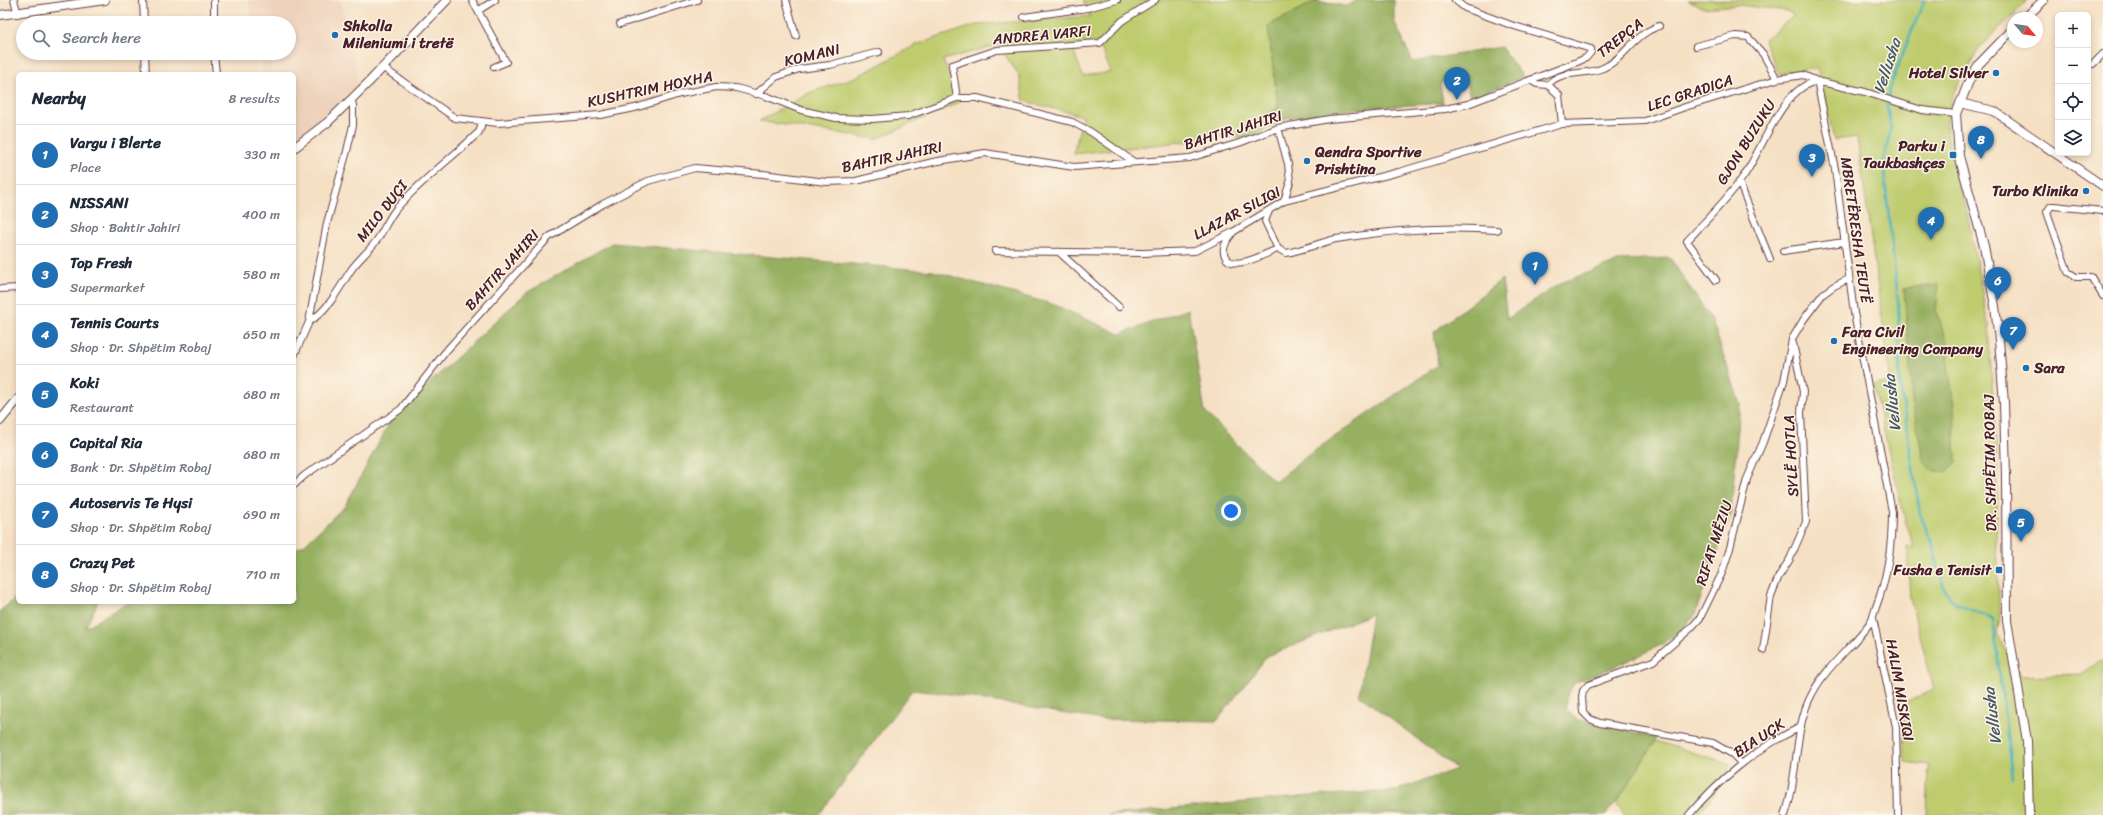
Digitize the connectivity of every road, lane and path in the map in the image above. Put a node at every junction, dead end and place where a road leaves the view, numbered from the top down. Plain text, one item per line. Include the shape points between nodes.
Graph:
1 (14, 0) edge
2 (105, 0) edge
3 (143, 0) edge
4 (214, 0) edge
5 (447, 0) edge
6 (472, 0) edge
7 (496, 0) edge
8 (697, 0) edge
9 (786, 0) edge
10 (1117, 0) edge
11 (1155, 0) edge
12 (1455, 0) edge
13 (2044, 0) edge
14 (67, 2) edge
15 (479, 10) junction
16 (2031, 12) edge
17 (18, 14) junction
18 (0, 15) edge
19 (144, 16) edge
20 (214, 16) edge
21 (1024, 17) dead end
22 (620, 24) dead end
23 (1659, 26) dead end
24 (2007, 35) edge
25 (796, 36) dead end
26 (1696, 46) dead end
27 (879, 52) dead end
28 (2103, 54) edge
29 (145, 60) edge
30 (215, 60) edge
31 (2093, 64) dead end
32 (382, 67) junction
33 (494, 68) dead end
34 (146, 72) edge
35 (216, 72) edge
36 (1776, 79) junction
37 (1530, 80) junction
38 (1817, 81) junction
39 (1548, 85) junction
40 (756, 94) junction
41 (957, 98) junction
42 (351, 99) junction
43 (1960, 102) junction
44 (1956, 114) junction
45 (481, 121) junction
46 (1562, 124) junction
47 (1278, 128) junction
48 (296, 146) edge
49 (1134, 162) junction
50 (1739, 182) junction
51 (2103, 186) edge
52 (1284, 201) junction
53 (1269, 211) junction
54 (2103, 211) edge
55 (1497, 230) dead end
56 (1233, 232) junction
57 (1844, 242) junction
58 (1278, 248) junction
59 (995, 250) dead end
60 (1783, 251) dead end
61 (1059, 252) junction
62 (1770, 259) dead end
63 (1849, 279) junction
64 (1716, 280) dead end
65 (16, 288) edge
66 (0, 289) edge
67 (2103, 296) edge
68 (1119, 307) dead end
69 (308, 322) junction
70 (1792, 339) junction
71 (296, 351) edge
72 (16, 401) edge
73 (0, 421) edge
74 (296, 483) edge
75 (1873, 618) junction
76 (1763, 650) dead end
77 (1801, 727) junction
78 (1742, 764) junction
79 (1689, 815) edge
80 (1785, 815) edge
81 (1898, 815) edge
82 (2029, 815) edge

1 - 17 street
2 - 14 street
3 - 19 street
4 - 20 street
5 - 32 street
6 - 15 street
7 - 15 street
8 - 22 street
9 - 25 street
10 - 21 street via 1087,8
11 - 41 street, ANDREA VARFI via 1122,21 1100,43 997,50 952,65
12 - 37 street, BAHTIR JAHIRI via 1465,8 1511,25 1591,49 1586,58
13 - 16 street
14 - 17 street
15 - 33 street via 506,62
17 - 18 street
23 - 39 street, TREPÇA via 1645,33 1615,61 1602,69 1562,76 1553,79
24 - 43 street via 1980,64
26 - 36 street via 1735,36 1748,37 1763,54
27 - 40 street, KOMANI via 830,65 799,69 776,77
28 - 31 street
29 - 34 street
30 - 35 street
32 - 42 street
32 - 45 street, KUSHTRIM HOXHA via 455,118
36 - 38 street, LEC GRADICA via 1803,75
36 - 46 street, LEC GRADICA via 1645,121
37 - 39 street
37 - 47 street, BAHTIR JAHIRI via 1468,104 1444,109 1329,119
38 - 44 street, LEC GRADICA via 1922,110
38 - 50 street, GJON BUZUKU via 1807,83 1788,100
38 - 57 street, MBRETËRESHA TEUTË via 1835,169
39 - 46 street via 1559,95
40 - 41 street, KUSHTRIM HOXHA via 801,110 836,118 866,119 908,116
40 - 45 street, KUSHTRIM HOXHA via 736,88 716,87 600,115 498,123
41 - 49 street, KUSHTRIM HOXHA via 977,98 1072,122
42 - 48 street via 328,122
42 - 69 street via 353,126 326,230
43 - 44 street
43 - 51 street via 1994,111
44 - 82 street, DR. SHPËTIM ROBAJ via 1959,156 1984,246 1999,340 2006,468 2007,621 2026,741
45 - 69 street, MILO DUÇI via 479,132 420,184 396,210 327,307
46 - 52 street, LLAZAR SILIQI via 1399,172
47 - 49 street, BAHTIR JAHIRI via 1190,158
47 - 52 street via 1290,182
49 - 74 street, BAHTIR JAHIRI via 1074,167 985,153 856,180 826,182 694,168 648,181 603,204 549,237 446,351 401,409
50 - 62 street
50 - 64 street, GJON BUZUKU via 1686,241
52 - 53 street, LLAZAR SILIQI
53 - 56 street, LLAZAR SILIQI
53 - 58 street via 1265,221
54 - 67 street via 2051,206 2047,212 2068,272 2076,277 2095,280
55 - 58 street via 1455,227 1414,229 1335,240 1286,254
56 - 58 street via 1223,251 1225,258 1230,262 1238,264
56 - 61 street, LLAZAR SILIQI via 1195,251
57 - 60 street
57 - 63 street, MBRETËRESHA TEUTË
59 - 61 street, LLAZAR SILIQI
61 - 68 street
63 - 70 street via 1823,294
63 - 75 street, MBRETËRESHA TEUTË via 1892,512 1892,537 1885,584
65 - 66 street
69 - 71 street
70 - 76 street, SYLË HOTLA via 1803,392 1801,412 1806,522 1771,596
70 - 78 street, RIFAT MËZIU via 1784,381 1763,442 1747,478 1728,554 1700,618 1653,661 1593,682 1583,691 1582,697 1583,712 1590,719 1713,743 1732,754
72 - 73 street
75 - 77 street, BIA UÇK via 1811,694
75 - 81 street, HALIM MISKIQI via 1896,727
77 - 78 street, BIA UÇK
77 - 80 street via 1794,780
78 - 79 street, BIA UÇK via 1717,784

